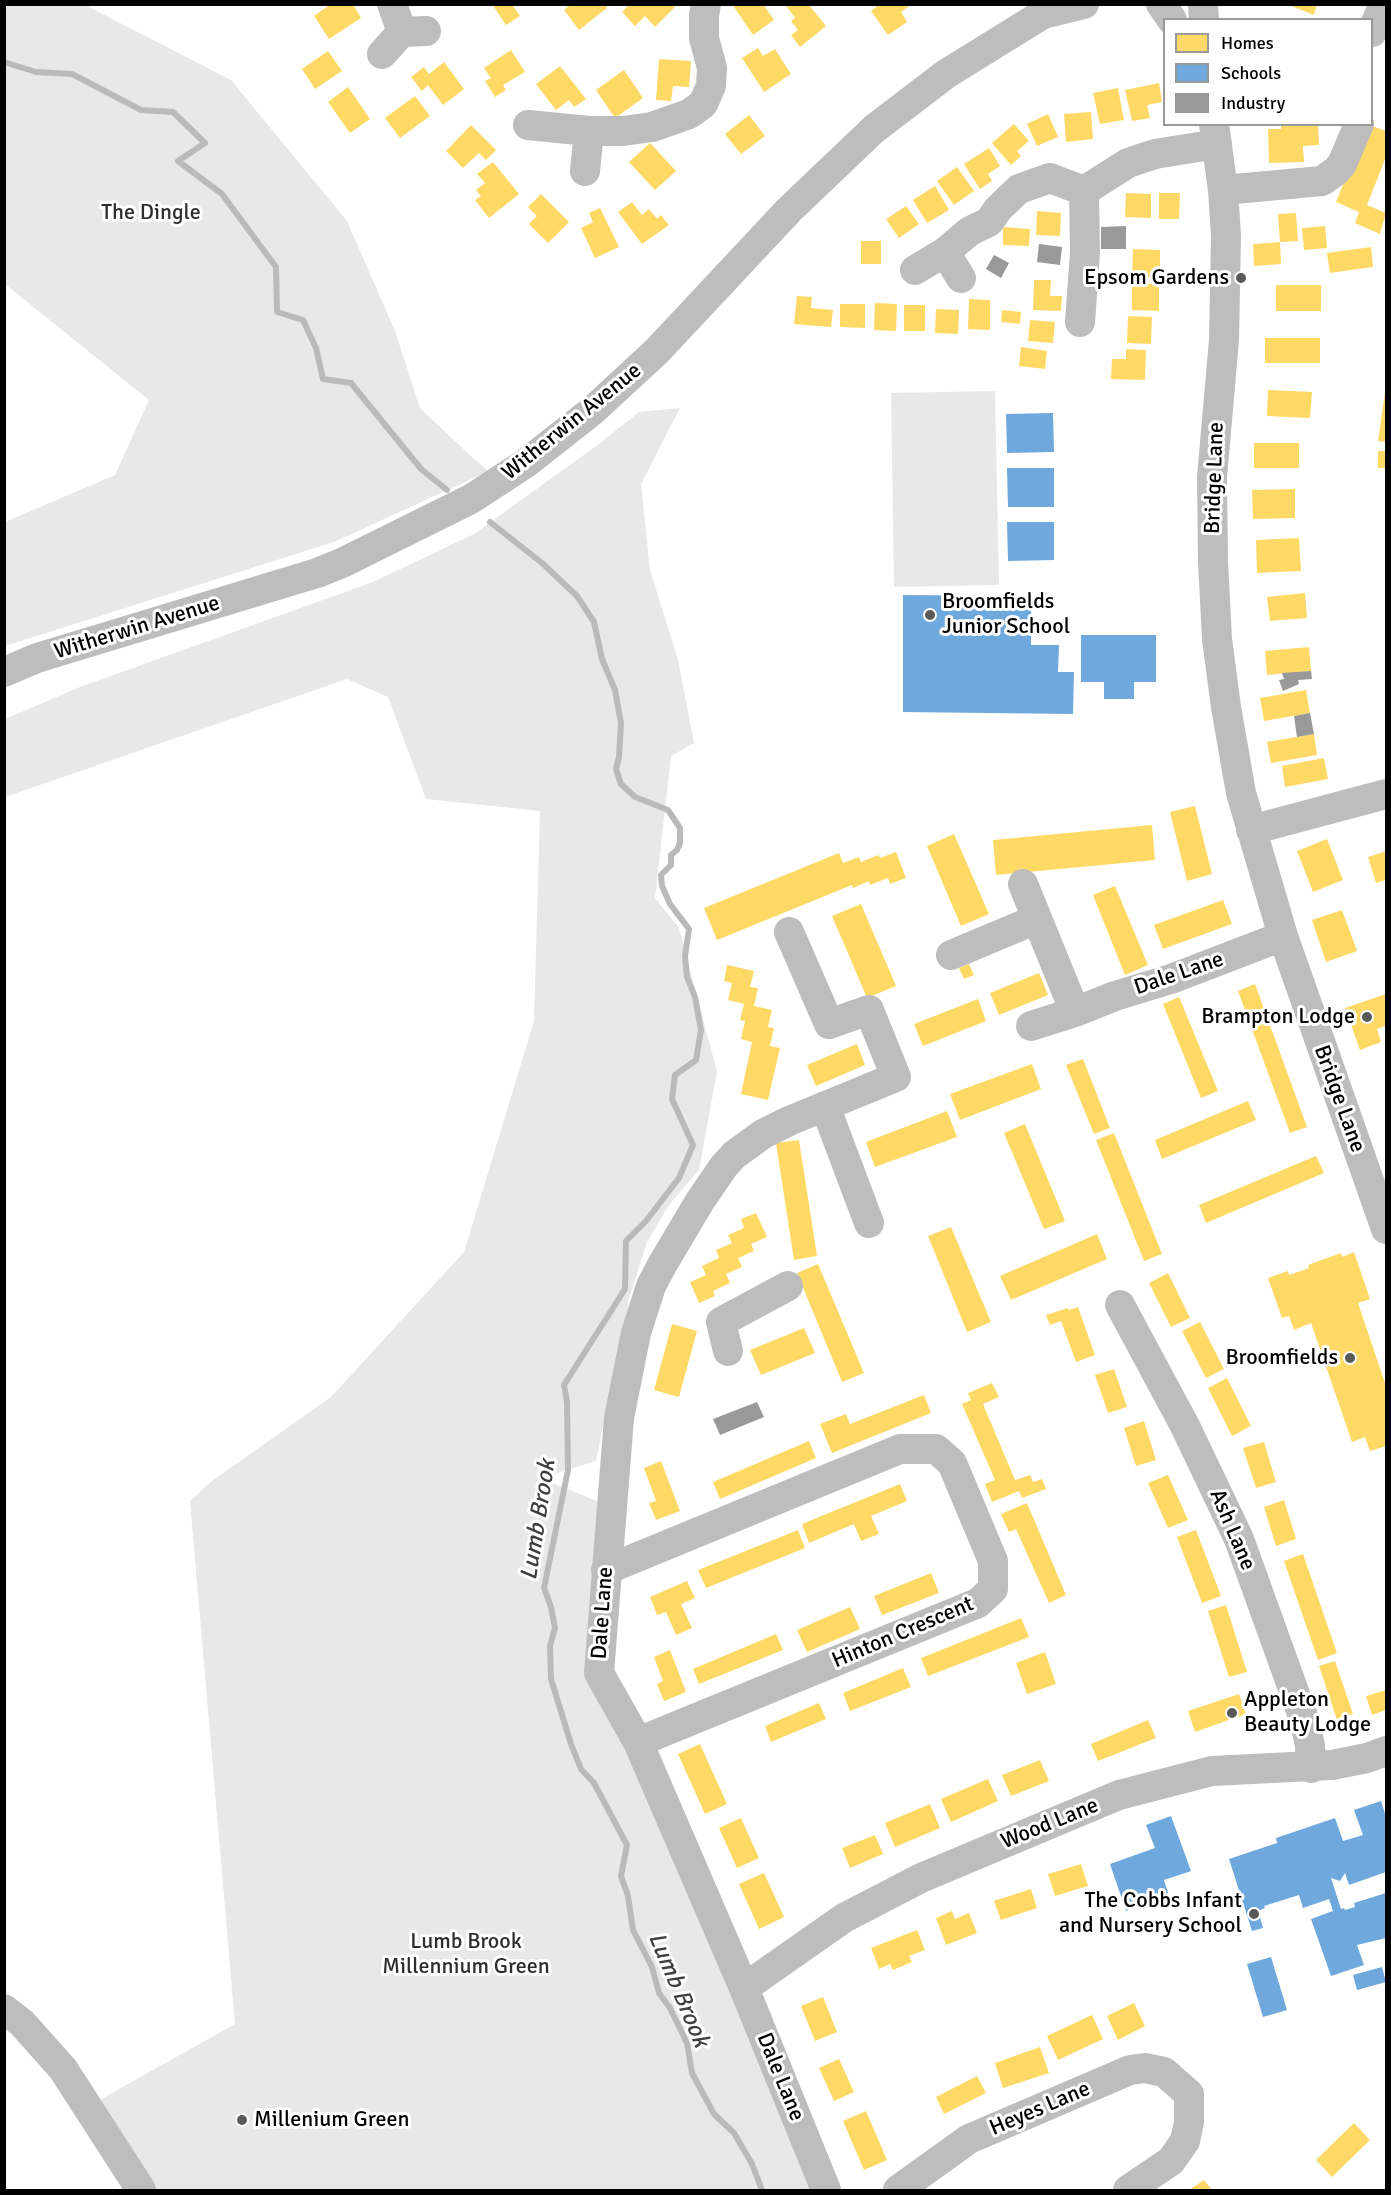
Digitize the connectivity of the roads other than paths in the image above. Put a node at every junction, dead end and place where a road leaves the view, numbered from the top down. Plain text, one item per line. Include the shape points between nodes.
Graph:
1 (392, 4) edge
2 (706, 4) edge
3 (1084, 4) edge
4 (1161, 4) edge
5 (1384, 4) edge
6 (1048, 9) edge
7 (1171, 18) edge
8 (1373, 28) edge
9 (382, 54) dead end
10 (1358, 126) edge
11 (525, 127) dead end
12 (590, 131) junction
13 (1215, 134) edge
14 (585, 171) dead end
15 (1223, 190) junction
16 (1084, 191) junction
17 (945, 252) junction
18 (915, 270) dead end
19 (961, 278) dead end
20 (1080, 322) dead end
21 (4, 672) edge
22 (1386, 794) edge
23 (1251, 830) junction
24 (1023, 884) dead end
25 (1037, 919) junction
26 (789, 932) dead end
27 (1283, 936) junction
28 (951, 955) dead end
29 (1075, 1012) junction
30 (1031, 1026) dead end
31 (825, 1106) junction
32 (869, 1223) dead end
33 (1386, 1229) edge
34 (788, 1286) dead end
35 (1120, 1305) dead end
36 (728, 1351) dead end
37 (606, 1570) junction
38 (638, 1742) junction
39 (1386, 1751) edge
40 (1311, 1767) junction
41 (744, 1988) junction
42 (4, 2009) edge
43 (141, 2190) edge
44 (826, 2190) edge
45 (898, 2190) edge
46 (1128, 2190) edge

1 - 9 street via 414,32
2 - 12 street via 704,38 712,68 711,86 703,104 689,114 652,127
3 - 6 street, Witherwin Avenue
4 - 7 street
5 - 8 street
6 - 21 street, Witherwin Avenue via 945,74 874,129 789,210 657,351 592,411 526,464 471,499 317,573 47,655
10 - 15 street via 1342,164 1322,181
11 - 12 street
12 - 14 street
13 - 15 street, Bridge Lane
13 - 16 street via 1128,163
15 - 23 street, Bridge Lane via 1224,320 1212,477 1213,561 1226,707
16 - 17 street via 1050,178 1019,189 989,222 970,231
16 - 20 street
17 - 18 street
17 - 19 street
22 - 23 street
23 - 27 street, Bridge Lane
24 - 25 street
25 - 28 street
25 - 29 street
26 - 31 street, Dale Lane via 829,1024 869,1010 896,1077
27 - 29 street, Dale Lane
27 - 33 street, Bridge Lane
29 - 30 street, Dale Lane
31 - 32 street
31 - 37 street, Dale Lane via 764,1134 729,1161 679,1234 651,1286 636,1333 619,1418
34 - 36 street via 721,1322
35 - 40 street, Ash Lane via 1185,1426 1239,1539 1305,1722
37 - 38 street, Dale Lane via 599,1672
37 - 38 street, Hinton Crescent via 900,1449 936,1449 952,1463 993,1561 993,1589 978,1603
38 - 41 street, Dale Lane
39 - 40 street, Wood Lane via 1332,1766
40 - 41 street, Wood Lane via 1212,1771 1119,1795 1075,1812 921,1878 844,1918
41 - 44 street, Dale Lane
42 - 43 street via 22,2023 63,2069
45 - 46 street, Heyes Lane via 969,2139 1130,2070 1164,2072 1188,2094 1185,2141 1171,2161

